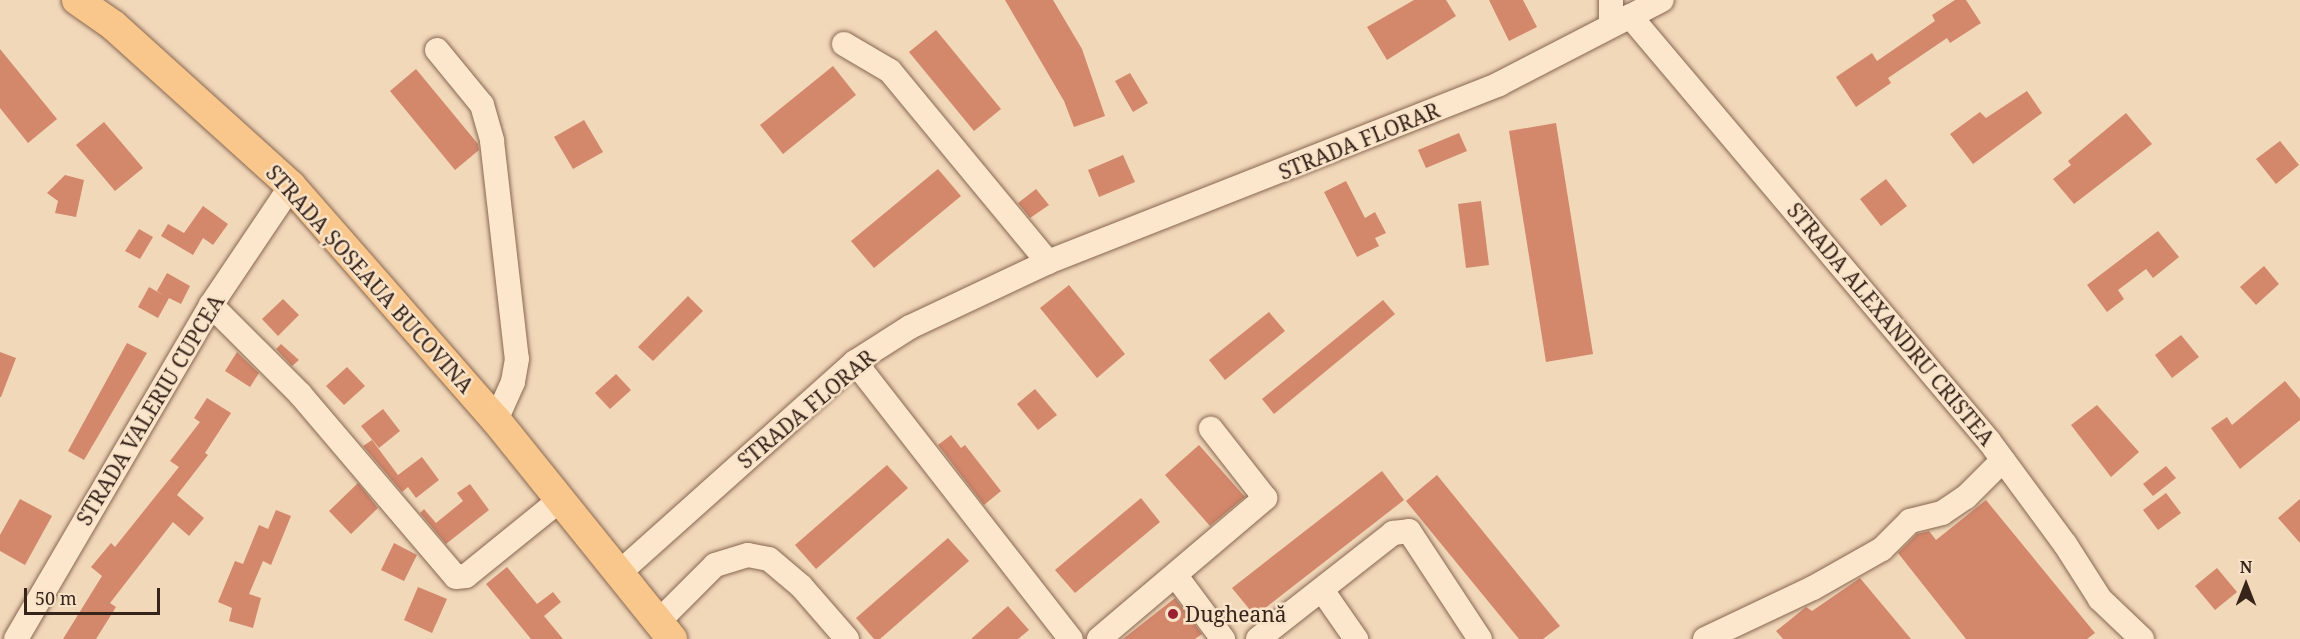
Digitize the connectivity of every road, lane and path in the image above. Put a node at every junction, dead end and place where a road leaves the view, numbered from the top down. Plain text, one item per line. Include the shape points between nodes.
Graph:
1 (77, 0) edge
2 (1611, 0) edge
3 (1662, 0) edge
4 (1621, 21) junction
5 (844, 44) dead end
6 (438, 50) dead end
7 (291, 186) junction
8 (1048, 262) junction
9 (211, 305) junction
10 (855, 362) junction
11 (496, 420) junction
12 (1211, 429) dead end
13 (2003, 460) junction
14 (560, 500) junction
15 (619, 573) junction
16 (1176, 576) junction
17 (1322, 590) junction
18 (665, 630) edge
19 (16, 639) edge
20 (847, 639) edge
21 (1071, 639) edge
22 (1100, 639) edge
23 (1223, 639) edge
24 (1258, 639) edge
25 (1356, 639) edge
26 (1480, 639) edge
27 (1705, 639) edge
28 (2142, 639) edge

1 - 7 main road, STRADA ȘOSEAUA BUCOVINA via 113,25
2 - 4 street
3 - 4 street, STRADA FLORAR
4 - 8 street, STRADA FLORAR via 1499,84
4 - 13 street, STRADA ALEXANDRU CRISTEA
5 - 8 street via 890,71
6 - 11 street, STRADA ȘOSEAUA BUCOVINA via 482,105 492,141 517,359 513,382
7 - 9 street, STRADA VALERIU CUPCEA
7 - 11 main road, STRADA ȘOSEAUA BUCOVINA
8 - 10 street, STRADA FLORAR via 910,327
9 - 14 street via 300,394 456,577 466,576
9 - 19 street, STRADA VALERIU CUPCEA
10 - 15 street, STRADA FLORAR
10 - 21 street
11 - 14 main road, STRADA ȘOSEAUA BUCOVINA
12 - 16 street via 1265,498
13 - 27 street via 1966,497 1942,513 1910,521 1882,549 1813,588
13 - 28 street, STRADA ALEXANDRU CRISTEA via 2100,599
14 - 15 main road, STRADA ȘOSEAUA BUCOVINA
15 - 18 main road, STRADA ȘOSEAUA BUCOVINA
16 - 22 street
16 - 23 street
17 - 24 street
17 - 25 street
17 - 26 street via 1393,533 1409,531
18 - 20 street via 715,565 748,555 769,560 801,585

